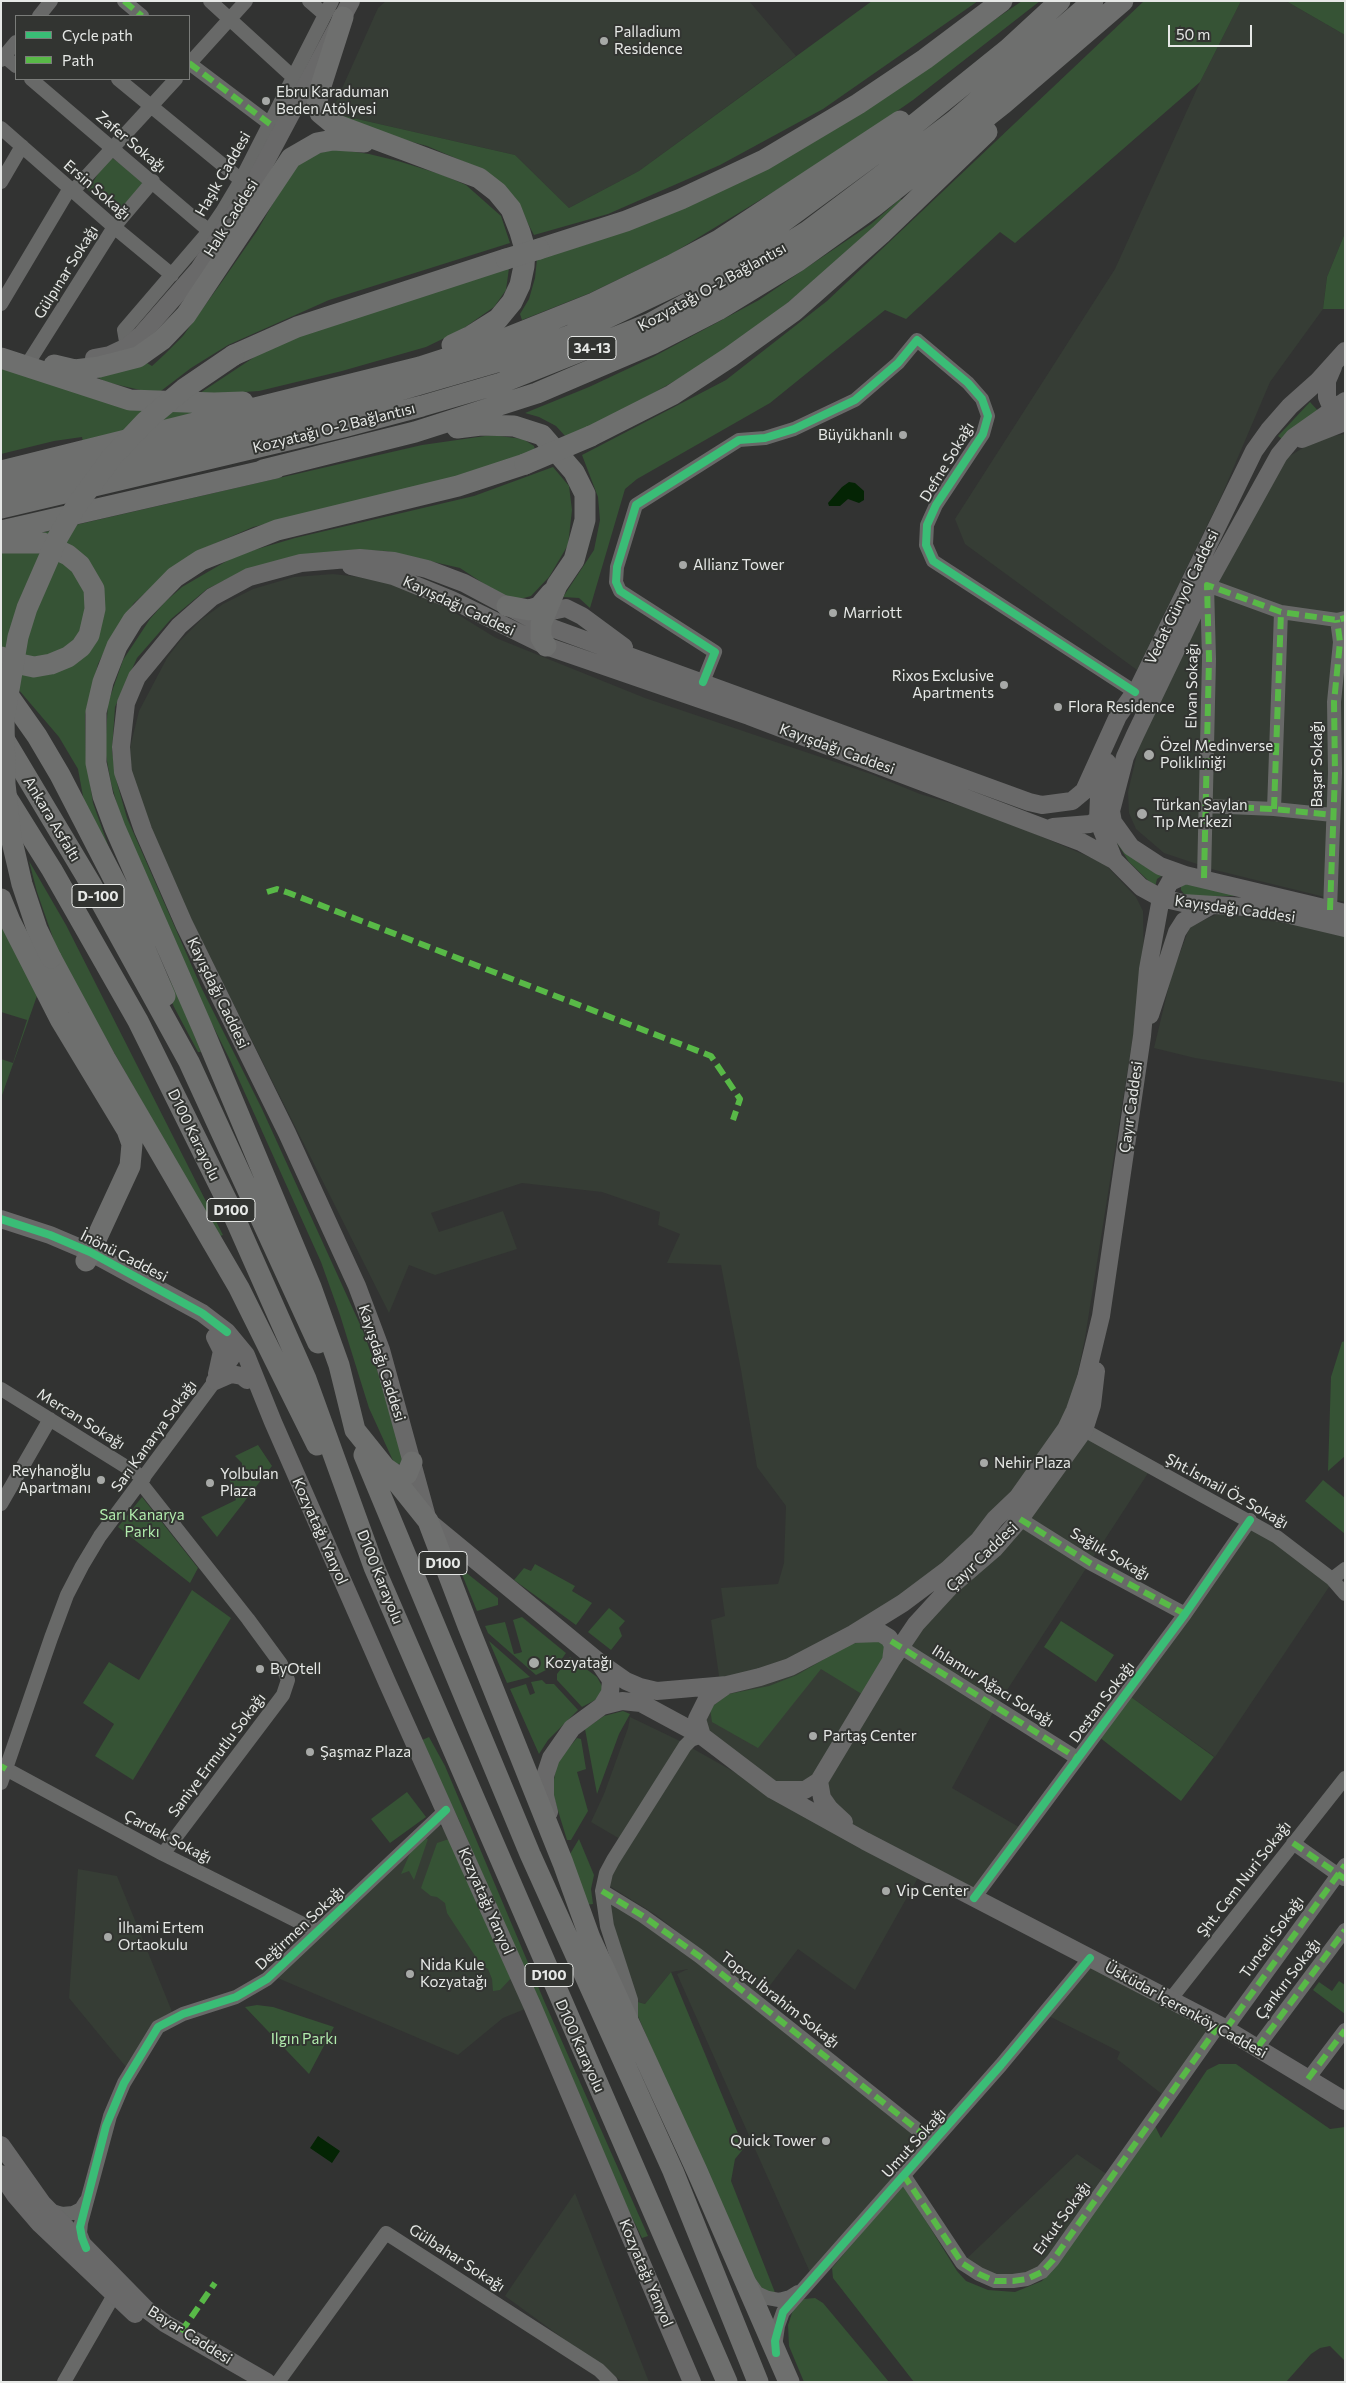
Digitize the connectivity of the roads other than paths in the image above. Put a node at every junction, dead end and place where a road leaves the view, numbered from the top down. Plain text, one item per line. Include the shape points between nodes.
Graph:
1 (51, 1) edge
2 (124, 1) edge
3 (210, 1) edge
4 (246, 1) edge
5 (309, 1) edge
6 (1002, 1) edge
7 (1059, 1) edge
8 (1093, 1) edge
9 (1123, 1) edge
10 (338, 8) edge
11 (41, 15) edge
12 (141, 15) edge
13 (230, 19) junction
14 (15, 43) edge
15 (3, 58) edge
16 (190, 61) edge
17 (15, 65) edge
18 (293, 78) junction
19 (32, 80) edge
20 (119, 80) edge
21 (175, 80) edge
22 (152, 106) junction
23 (270, 124) junction
24 (1, 128) edge
25 (389, 145) junction
26 (22, 146) junction
27 (112, 149) junction
28 (241, 180) junction
29 (153, 181) junction
30 (1, 182) edge
31 (71, 189) junction
32 (114, 227) junction
33 (209, 231) junction
34 (172, 274) junction
35 (1, 304) edge
36 (127, 347) junction
37 (1, 350) edge
38 (1340, 357) edge
39 (1, 358) edge
40 (39, 362) junction
41 (350, 385) junction
42 (1345, 394) edge
43 (1341, 409) edge
44 (1345, 422) edge
45 (1278, 455) junction
46 (263, 470) junction
47 (1, 471) edge
48 (1, 488) edge
49 (1, 508) edge
50 (1, 531) edge
51 (1, 542) edge
52 (326, 561) junction
53 (557, 584) junction
54 (1207, 585) junction
55 (507, 606) junction
56 (1281, 612) junction
57 (1341, 619) edge
58 (541, 624) junction
59 (546, 646) junction
60 (1, 657) edge
61 (703, 682) junction
62 (1, 685) edge
63 (1135, 692) junction
64 (1339, 729) edge
65 (1, 734) edge
66 (1, 788) edge
67 (1115, 792) junction
68 (1, 805) edge
69 (1206, 806) junction
70 (1274, 809) junction
71 (1333, 815) junction
72 (1098, 820) junction
73 (1040, 826) junction
74 (1114, 860) junction
75 (52, 870) junction
76 (1185, 875) junction
77 (1204, 878) junction
78 (1, 898) edge
79 (1161, 898) junction
80 (1212, 905) junction
81 (1337, 912) edge
82 (1345, 928) edge
83 (1142, 1036) junction
84 (189, 1062) junction
85 (1, 1219) edge
86 (88, 1257) junction
87 (1101, 1316) junction
88 (221, 1334) junction
89 (233, 1357) junction
90 (247, 1380) junction
91 (215, 1381) junction
92 (1, 1389) edge
93 (50, 1419) junction
94 (272, 1422) junction
95 (355, 1430) junction
96 (1084, 1430) junction
97 (412, 1462) junction
98 (381, 1464) junction
99 (142, 1480) junction
100 (1, 1504) edge
101 (1020, 1519) junction
102 (1250, 1520) junction
103 (428, 1521) junction
104 (374, 1567) junction
105 (1345, 1569) edge
106 (1332, 1579) junction
107 (1345, 1594) edge
108 (1185, 1614) junction
109 (853, 1634) junction
110 (894, 1650) junction
111 (599, 1662) junction
112 (727, 1685) junction
113 (602, 1706) junction
114 (702, 1736) junction
115 (1077, 1758) junction
116 (6, 1769) junction
117 (1345, 1778) edge
118 (819, 1781) junction
119 (1, 1784) edge
120 (773, 1790) junction
121 (446, 1810) junction
122 (865, 1841) junction
123 (1293, 1843) junction
124 (164, 1854) junction
125 (563, 1863) junction
126 (1342, 1873) edge
127 (602, 1891) junction
128 (974, 1898) junction
129 (1345, 1930) edge
130 (317, 1931) junction
131 (1090, 1958) junction
132 (1170, 2000) junction
133 (1222, 2027) junction
134 (632, 2029) junction
135 (1345, 2030) edge
136 (1256, 2048) junction
137 (1308, 2079) junction
138 (1345, 2101) edge
139 (933, 2142) junction
140 (1, 2145) edge
141 (672, 2171) junction
142 (1, 2174) edge
143 (903, 2174) junction
144 (6, 2189) edge
145 (86, 2201) junction
146 (44, 2205) junction
147 (86, 2248) junction
148 (738, 2267) junction
149 (115, 2287) junction
150 (802, 2289) junction
151 (776, 2352) junction
152 (64, 2382) edge
153 (250, 2382) edge
154 (267, 2382) edge
155 (278, 2382) edge
156 (611, 2382) edge
157 (692, 2382) edge
158 (727, 2382) edge
159 (758, 2382) edge
160 (774, 2382) edge
161 (789, 2382) edge

1 - 11 street
2 - 12 street
3 - 13 street
4 - 13 street
5 - 10 street
6 - 104 highway, bridge via 858,104 764,160 681,199 626,221 297,327 234,355 184,389 146,421 112,457 58,537 30,600 18,638 4,719 5,784 11,836 37,929 105,1058 239,1288
7 - 41 highway via 920,107 687,258 594,303 494,343 420,368
7 - 48 highway, Kozyatağı O-2 Bağlantısı / 34-13 via 1008,49 905,132 769,232 701,273 571,335 504,360 345,406
8 - 49 highway, Kozyatağı O-2 Bağlantısı / 34-13 via 954,121 808,231 730,280 651,323 501,383 422,406
9 - 46 highway via 1003,104 873,207 798,261 718,310 654,343 537,393 415,432
9 - 95 highway, bridge via 881,234 794,311 672,395 591,436 525,464 458,486 277,530 201,560 175,576 133,620 117,646 96,712 96,763 103,796 311,1286 339,1364
10 - 18 street, Haşlk Caddesi
10 - 25 highway via 317,101 320,113 332,123
10 - 36 main road, Halk Caddesi via 250,189 199,269
13 - 16 street
13 - 18 street
14 - 15 street
15 - 17 street
16 - 23 street
18 - 23 street, Haşlk Caddesi
19 - 27 street, Zafer Sokağı
20 - 22 street
21 - 22 street
22 - 27 street
22 - 28 street
23 - 28 street, Haşlk Caddesi
24 - 26 street, Ersin Sokağı
25 - 40 highway via 333,140 317,143 291,158 186,315 162,340 138,357 99,368 76,370
25 - 41 highway via 472,175 497,192 511,209 520,232 525,249 524,266 512,302 498,319 428,356
26 - 30 street
26 - 31 street, Ersin Sokağı
27 - 29 street, Zafer Sokağı
27 - 31 street
28 - 33 street, Haşlk Caddesi
29 - 32 street, Gülpınar Sokağı
29 - 33 street, Zafer Sokağı
31 - 32 street, Ersin Sokağı
31 - 35 street
32 - 34 street, Ersin Sokağı
32 - 40 street, Gülpınar Sokağı
33 - 34 street, Haşlk Caddesi
34 - 36 street, Haşlk Caddesi via 124,330
36 - 40 main road, Halk Caddesi via 89,359
37 - 40 main road
38 - 42 main road via 1332,375 1337,387
38 - 43 main road via 1327,381 1327,397
38 - 63 main road, Vedat Günyol Caddesi via 1285,412 1254,451
39 - 41 highway via 130,400 262,401
41 - 47 highway
43 - 45 main road, Vedat Günyol Caddesi via 1294,437
44 - 45 main road via 1305,437
45 - 54 main road, Vedat Günyol Caddesi
46 - 50 highway
46 - 53 highway via 432,432 481,425 514,426 542,435 574,472 585,494 585,520 574,560
51 - 60 highway via 44,543 68,555 80,565 94,589 95,609 89,635 68,657 34,667
52 - 55 main road, Kayışdağı Caddesi via 360,558 427,569 464,583
52 - 59 main road, Kayışdağı Caddesi via 393,576 452,600
52 - 97 main road, Kayışdağı Caddesi via 301,563 249,577 212,597 179,626 141,671 126,703 121,746 123,772 134,809 184,924 287,1133 357,1286 382,1350
53 - 55 highway via 539,607 529,610
53 - 58 highway
54 - 56 street
54 - 67 main road, Vedat Günyol Caddesi via 1132,742
54 - 69 street, Elvan Sokağı
55 - 58 main road, Kayışdağı Caddesi
56 - 57 street
56 - 70 street
57 - 64 street, Başar Sokağı via 1334,702
58 - 59 highway via 541,638
58 - 61 main road, Kayışdağı Caddesi
59 - 73 main road, Kayışdağı Caddesi via 677,690
61 - 63 main road, Kayışdağı Caddesi via 1042,805 1072,801 1084,791 1118,716
61 - 63 street, Defne Sokağı via 715,652 620,591 616,582 616,567 636,505 739,440 765,438 794,429 855,400 898,363 917,340 968,383 982,399 988,416 983,434 936,504 927,525 926,545 933,561
62 - 84 highway via 60,775 122,894 156,971
63 - 72 main road, Vedat Günyol Caddesi via 1108,759 1099,797
64 - 71 street, Başar Sokağı
65 - 84 highway, Ankara Asfaltı / D-100 via 92,886
66 - 75 highway, D100 Karayolu
67 - 72 main road
67 - 76 main road, Kayışdağı Caddesi via 1111,811 1121,837 1149,860
68 - 75 highway
69 - 70 street
69 - 77 street, Elvan Sokağı
70 - 71 street
71 - 81 street, Başar Sokağı
72 - 73 main road via 1076,826
72 - 74 main road, Vedat Günyol Caddesi
73 - 74 main road, Kayışdağı Caddesi via 1081,842
74 - 79 main road, Kayışdağı Caddesi via 1141,887
75 - 104 highway, D100 Karayolu / D100 via 138,1021 230,1206 306,1379
76 - 77 main road, Kayışdağı Caddesi
76 - 79 main road via 1170,882
77 - 81 main road, Kayışdağı Caddesi
78 - 86 highway via 60,1019 127,1130 132,1144 130,1166
79 - 80 main road, Kayışdağı Caddesi
79 - 83 main road, Çayır Caddesi via 1148,969
80 - 82 main road, Kayışdağı Caddesi via 1278,912
80 - 83 main road via 1184,921 1177,932
83 - 87 main road, Çayır Caddesi
84 - 95 highway, D100 Karayolu / D100 via 291,1282
85 - 86 main road, İnönü Caddesi via 50,1235
86 - 88 main road, İnönü Caddesi via 202,1313
87 - 96 main road, Çayır Caddesi via 1092,1405
87 - 109 main road, Çayır Caddesi via 1076,1410 1018,1497 947,1570 903,1603
88 - 89 main road via 234,1344
88 - 91 main road via 222,1353
88 - 94 main road, İnönü Caddesi via 240,1346 250,1363
89 - 90 main road
89 - 91 main road
90 - 91 main road via 231,1374
90 - 94 main road
91 - 99 street, Sarı Kanarya Sokağı
92 - 93 street, Mercan Sokağı
93 - 99 street, Mercan Sokağı
93 - 100 street
94 - 121 main road, Kozyatağı Yanyol
95 - 98 highway, D100
95 - 141 highway, D100 Karayolu / D100 via 530,1854
96 - 101 main road, Çayır Caddesi
96 - 102 street, Şht.İsmail Öz Sokağı
97 - 98 highway via 407,1474 397,1476
97 - 103 main road, Kayışdağı Caddesi
98 - 103 highway, D100
99 - 116 street, Sarı Kanarya Sokağı via 94,1546 70,1589
99 - 124 street, Saniye Ermutlu Sokağı via 281,1664 288,1680 283,1694
101 - 108 street, Sağlık Sokağı via 1090,1563
101 - 110 main road, Çayır Caddesi via 994,1549 950,1587
102 - 106 street, Şht.İsmail Öz Sokağı
102 - 108 street, Destan Sokağı
103 - 111 main road, Çayır Caddesi
103 - 125 highway, D100
104 - 158 highway, D100 Karayolu / D100
105 - 106 street
106 - 107 street, Şht.İsmail Öz Sokağı
108 - 115 street, Destan Sokağı
109 - 110 main road via 881,1633
109 - 112 main road, Çayır Caddesi via 790,1667
110 - 115 street, Ihlamur Ağacı Sokağı
110 - 118 main road, Çayır Caddesi
111 - 112 main road, Çayır Caddesi via 626,1681 657,1691
111 - 113 main road via 611,1680 610,1693
112 - 114 main road via 707,1699 697,1719
113 - 114 main road, Üsküdar İçerenköy Caddesi via 622,1701 641,1703
113 - 125 main road via 572,1728 551,1758 545,1776 545,1796
114 - 120 main road, Üsküdar İçerenköy Caddesi
114 - 127 street via 685,1746 613,1860
115 - 128 street, Destan Sokağı
116 - 119 street, Sarı Kanarya Sokağı
116 - 124 street, Çardak Sokağı
117 - 123 street, Şht. Cem Nuri Sokağı
118 - 120 main road via 805,1790
118 - 122 main road, Üsküdar İçerenköy Caddesi via 822,1798 829,1808
120 - 122 main road, Üsküdar İçerenköy Caddesi
121 - 130 street, Değirmen Sokağı
121 - 157 main road, Kozyatağı Yanyol
122 - 128 main road, Üsküdar İçerenköy Caddesi
123 - 126 street
123 - 132 street, Şht. Cem Nuri Sokağı
124 - 130 street, Çardak Sokağı
125 - 134 highway, D100 via 590,1938
126 - 133 street, Tunceli Sokağı
127 - 134 street via 607,1926 631,2000
127 - 139 street, Topçu İbrahim Sokağı via 699,1956
128 - 131 main road, Üsküdar İçerenköy Caddesi
129 - 136 street, Çankırı Sokağı
130 - 145 street, Değirmen Sokağı via 254,1988 221,2003 178,2016 158,2027 116,2099
131 - 132 main road, Üsküdar İçerenköy Caddesi
131 - 139 street, Umut Sokağı
132 - 133 main road, Üsküdar İçerenköy Caddesi
133 - 136 main road, Üsküdar İçerenköy Caddesi
133 - 143 street, Erkut Sokağı via 1053,2260 1042,2272 1028,2279 995,2281 962,2263
134 - 148 highway, D100
135 - 137 street
136 - 137 main road, Üsküdar İçerenköy Caddesi
137 - 138 main road, Üsküdar İçerenköy Caddesi
139 - 143 street, Umut Sokağı
140 - 146 main road, Bayar Caddesi
141 - 159 highway, D100 Karayolu / D100
141 - 160 highway via 719,2261
142 - 144 main road, Bayar Caddesi
143 - 150 street, Umut Sokağı
144 - 146 street
144 - 149 main road, Bayar Caddesi via 40,2224
145 - 146 street via 73,2213 56,2214
145 - 147 street, Değirmen Sokağı via 80,2231
146 - 147 main road, Bayar Caddesi
147 - 149 main road, Bayar Caddesi
148 - 150 street via 758,2292 768,2298 780,2300
148 - 151 highway, D100
149 - 152 street
149 - 153 main road, Bayar Caddesi via 148,2323
149 - 154 main road, Bayar Caddesi via 160,2319
150 - 151 street, Umut Sokağı via 783,2312 775,2341
151 - 161 highway, D100
155 - 156 street, Gülbahar Sokağı via 387,2233 599,2370

